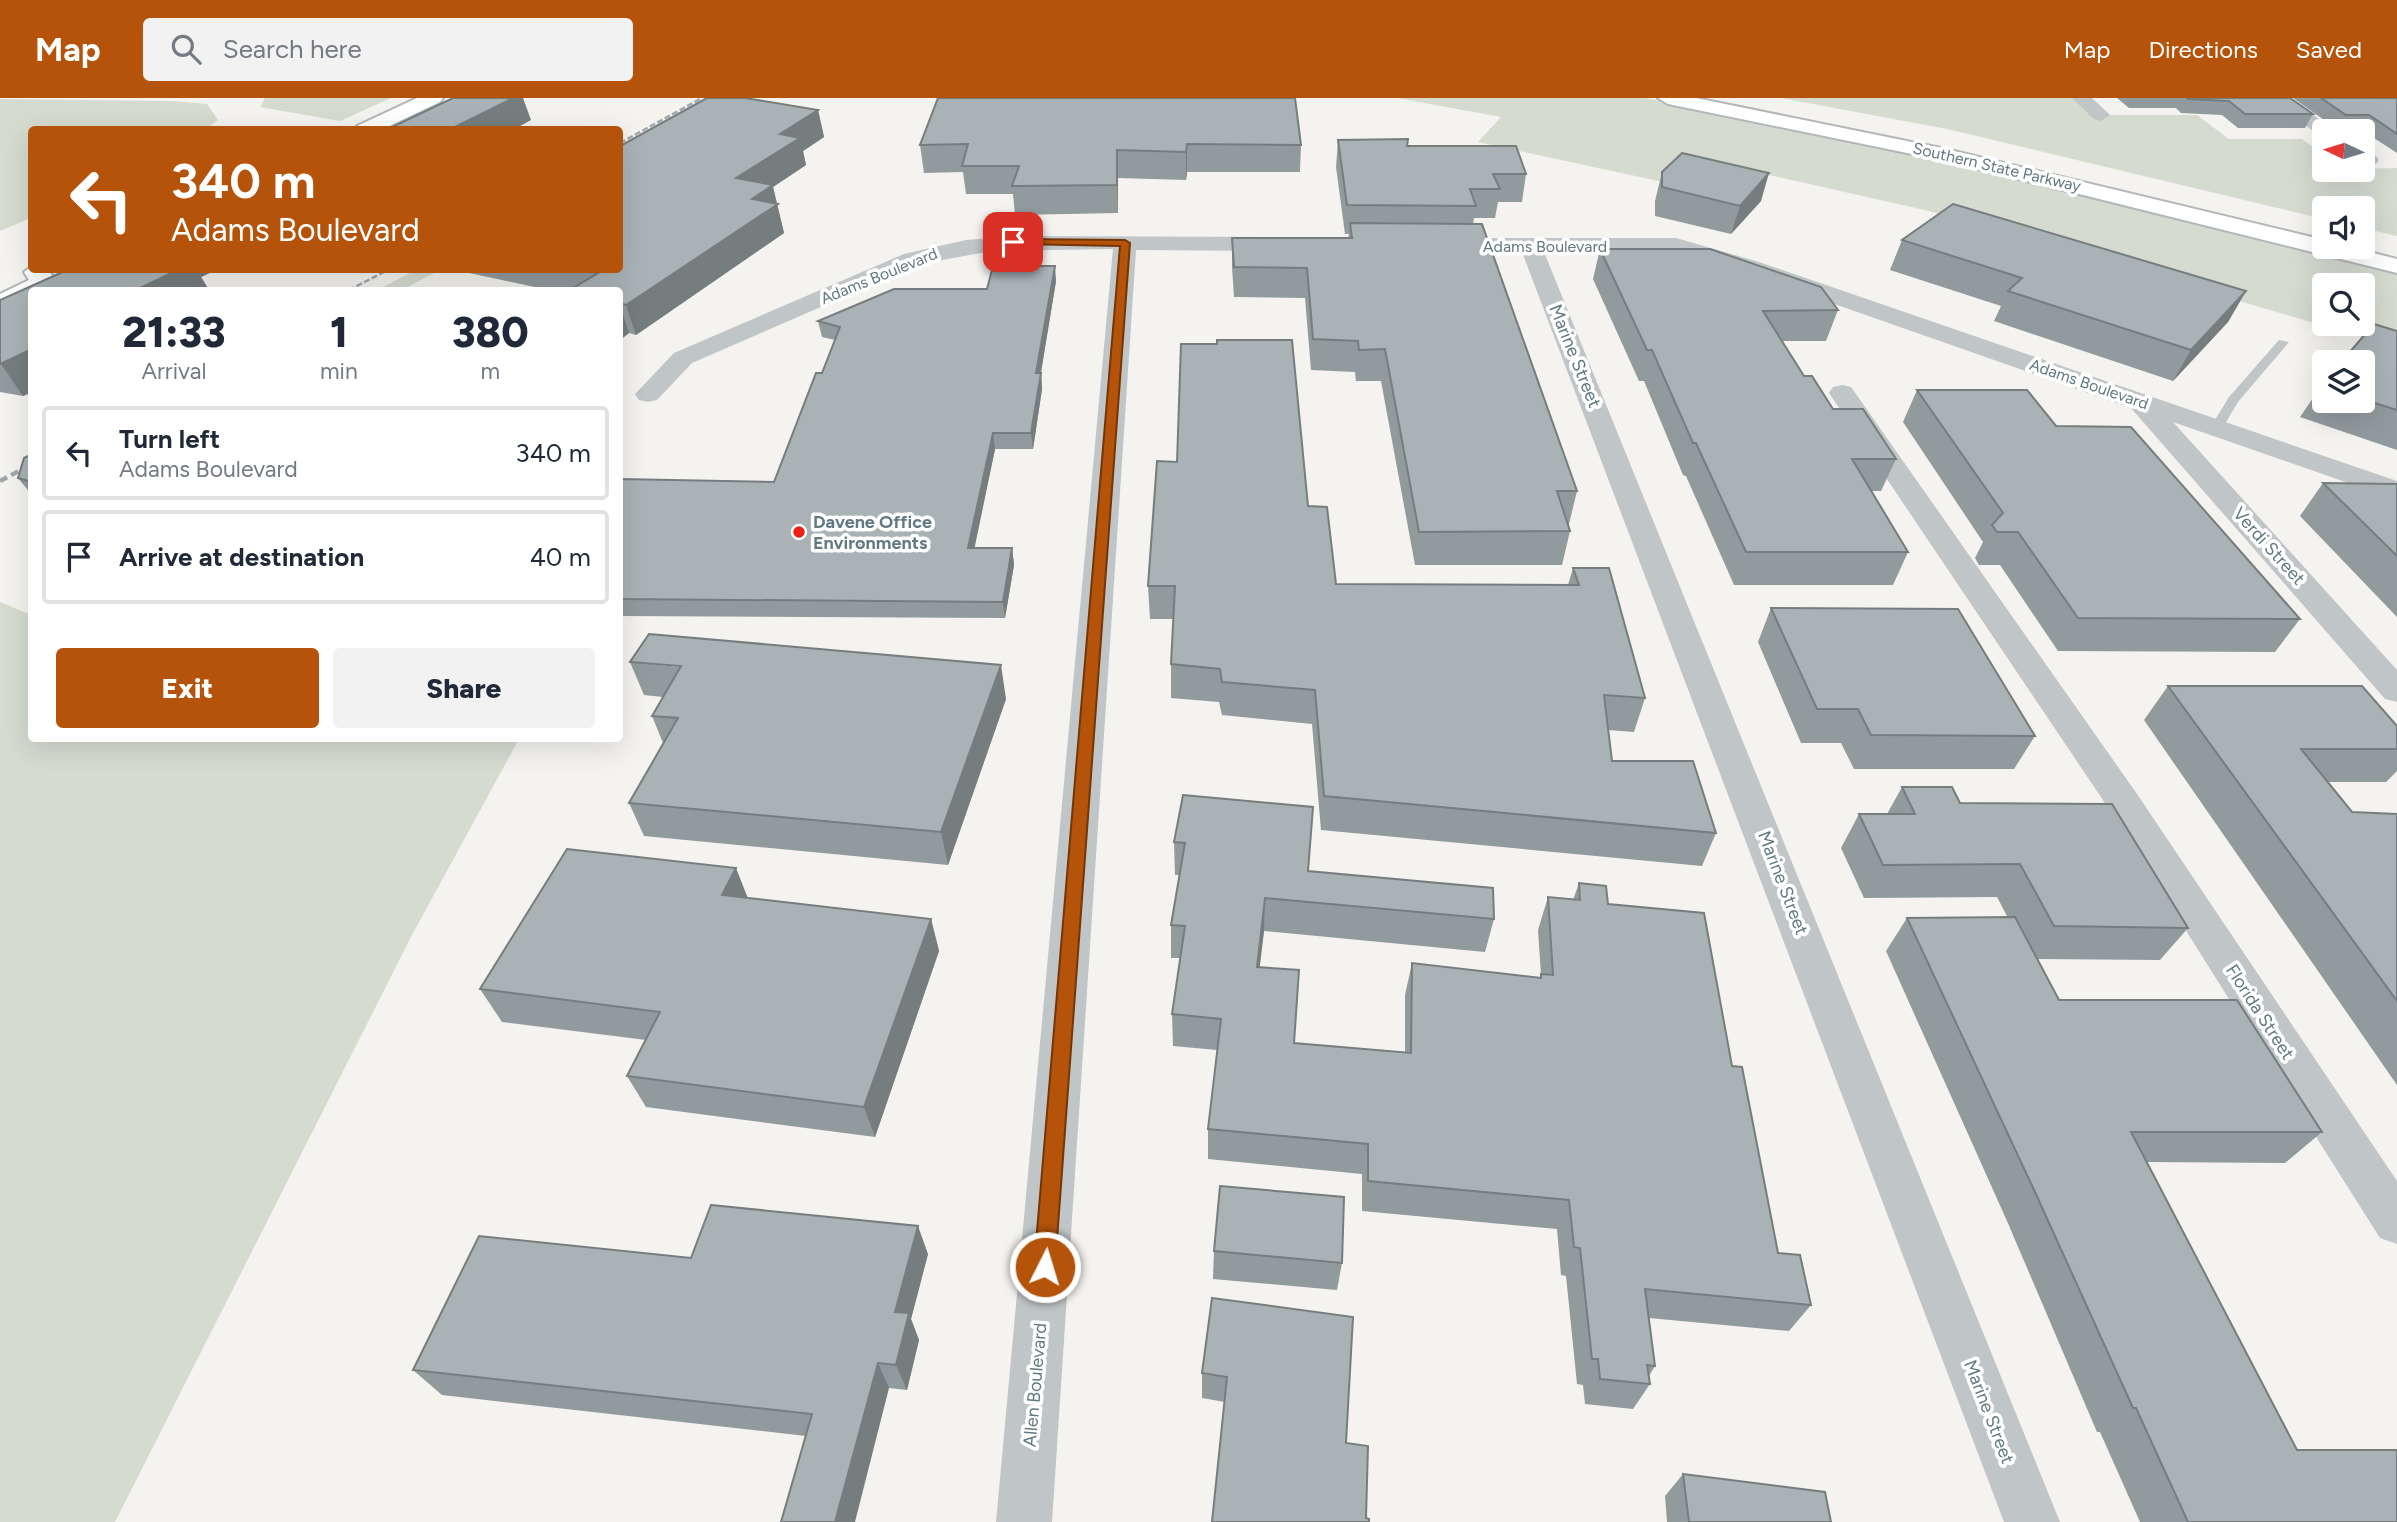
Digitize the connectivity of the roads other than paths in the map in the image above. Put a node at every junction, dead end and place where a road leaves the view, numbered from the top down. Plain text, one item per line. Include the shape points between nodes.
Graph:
1 (433, 98) edge
2 (1668, 98) edge
3 (1734, 98) edge
4 (2081, 98) edge
5 (2276, 98) edge
6 (454, 103) edge
7 (2101, 115) dead end
8 (2312, 122) edge
9 (373, 126) edge
10 (409, 126) edge
11 (2312, 231) edge
12 (1125, 243) junction
13 (1307, 244) edge
14 (2312, 244) edge
15 (1419, 245) edge
16 (1531, 246) junction
17 (2375, 247) edge
18 (2397, 253) edge
19 (2370, 259) edge
20 (2397, 266) edge
21 (34, 273) edge
22 (40, 273) edge
23 (34, 287) edge
24 (0, 288) edge
25 (28, 290) edge
26 (28, 303) edge
27 (0, 304) edge
28 (0, 316) edge
29 (2283, 342) dead end
30 (1842, 393) dead end
31 (648, 394) dead end
32 (2141, 403) junction
33 (2216, 428) junction
34 (2397, 491) edge
35 (2397, 691) edge
36 (2397, 1222) edge
37 (1024, 1522) edge
38 (2032, 1522) edge

1 - 9 main road
2 - 14 main road, Southern State Parkway via 1923,150
3 - 11 main road, Southern State Parkway via 1919,136
4 - 7 street
5 - 8 street
6 - 10 main road
12 - 13 street, Adams Boulevard
12 - 31 street, Adams Boulevard via 990,242 912,259 683,358
12 - 37 street, Allen Boulevard
15 - 16 street, Adams Boulevard
16 - 32 street, Adams Boulevard via 1676,245
16 - 38 street, Marine Street
17 - 18 main road
19 - 20 main road, Southern State Parkway
21 - 24 main road
22 - 23 main road via 44,279
25 - 27 main road
26 - 28 main road
29 - 33 lane via 2233,400
30 - 36 street, Florida Street via 2124,803
32 - 33 street, Adams Boulevard
32 - 35 street, Verdi Street
33 - 34 street, Adams Boulevard

